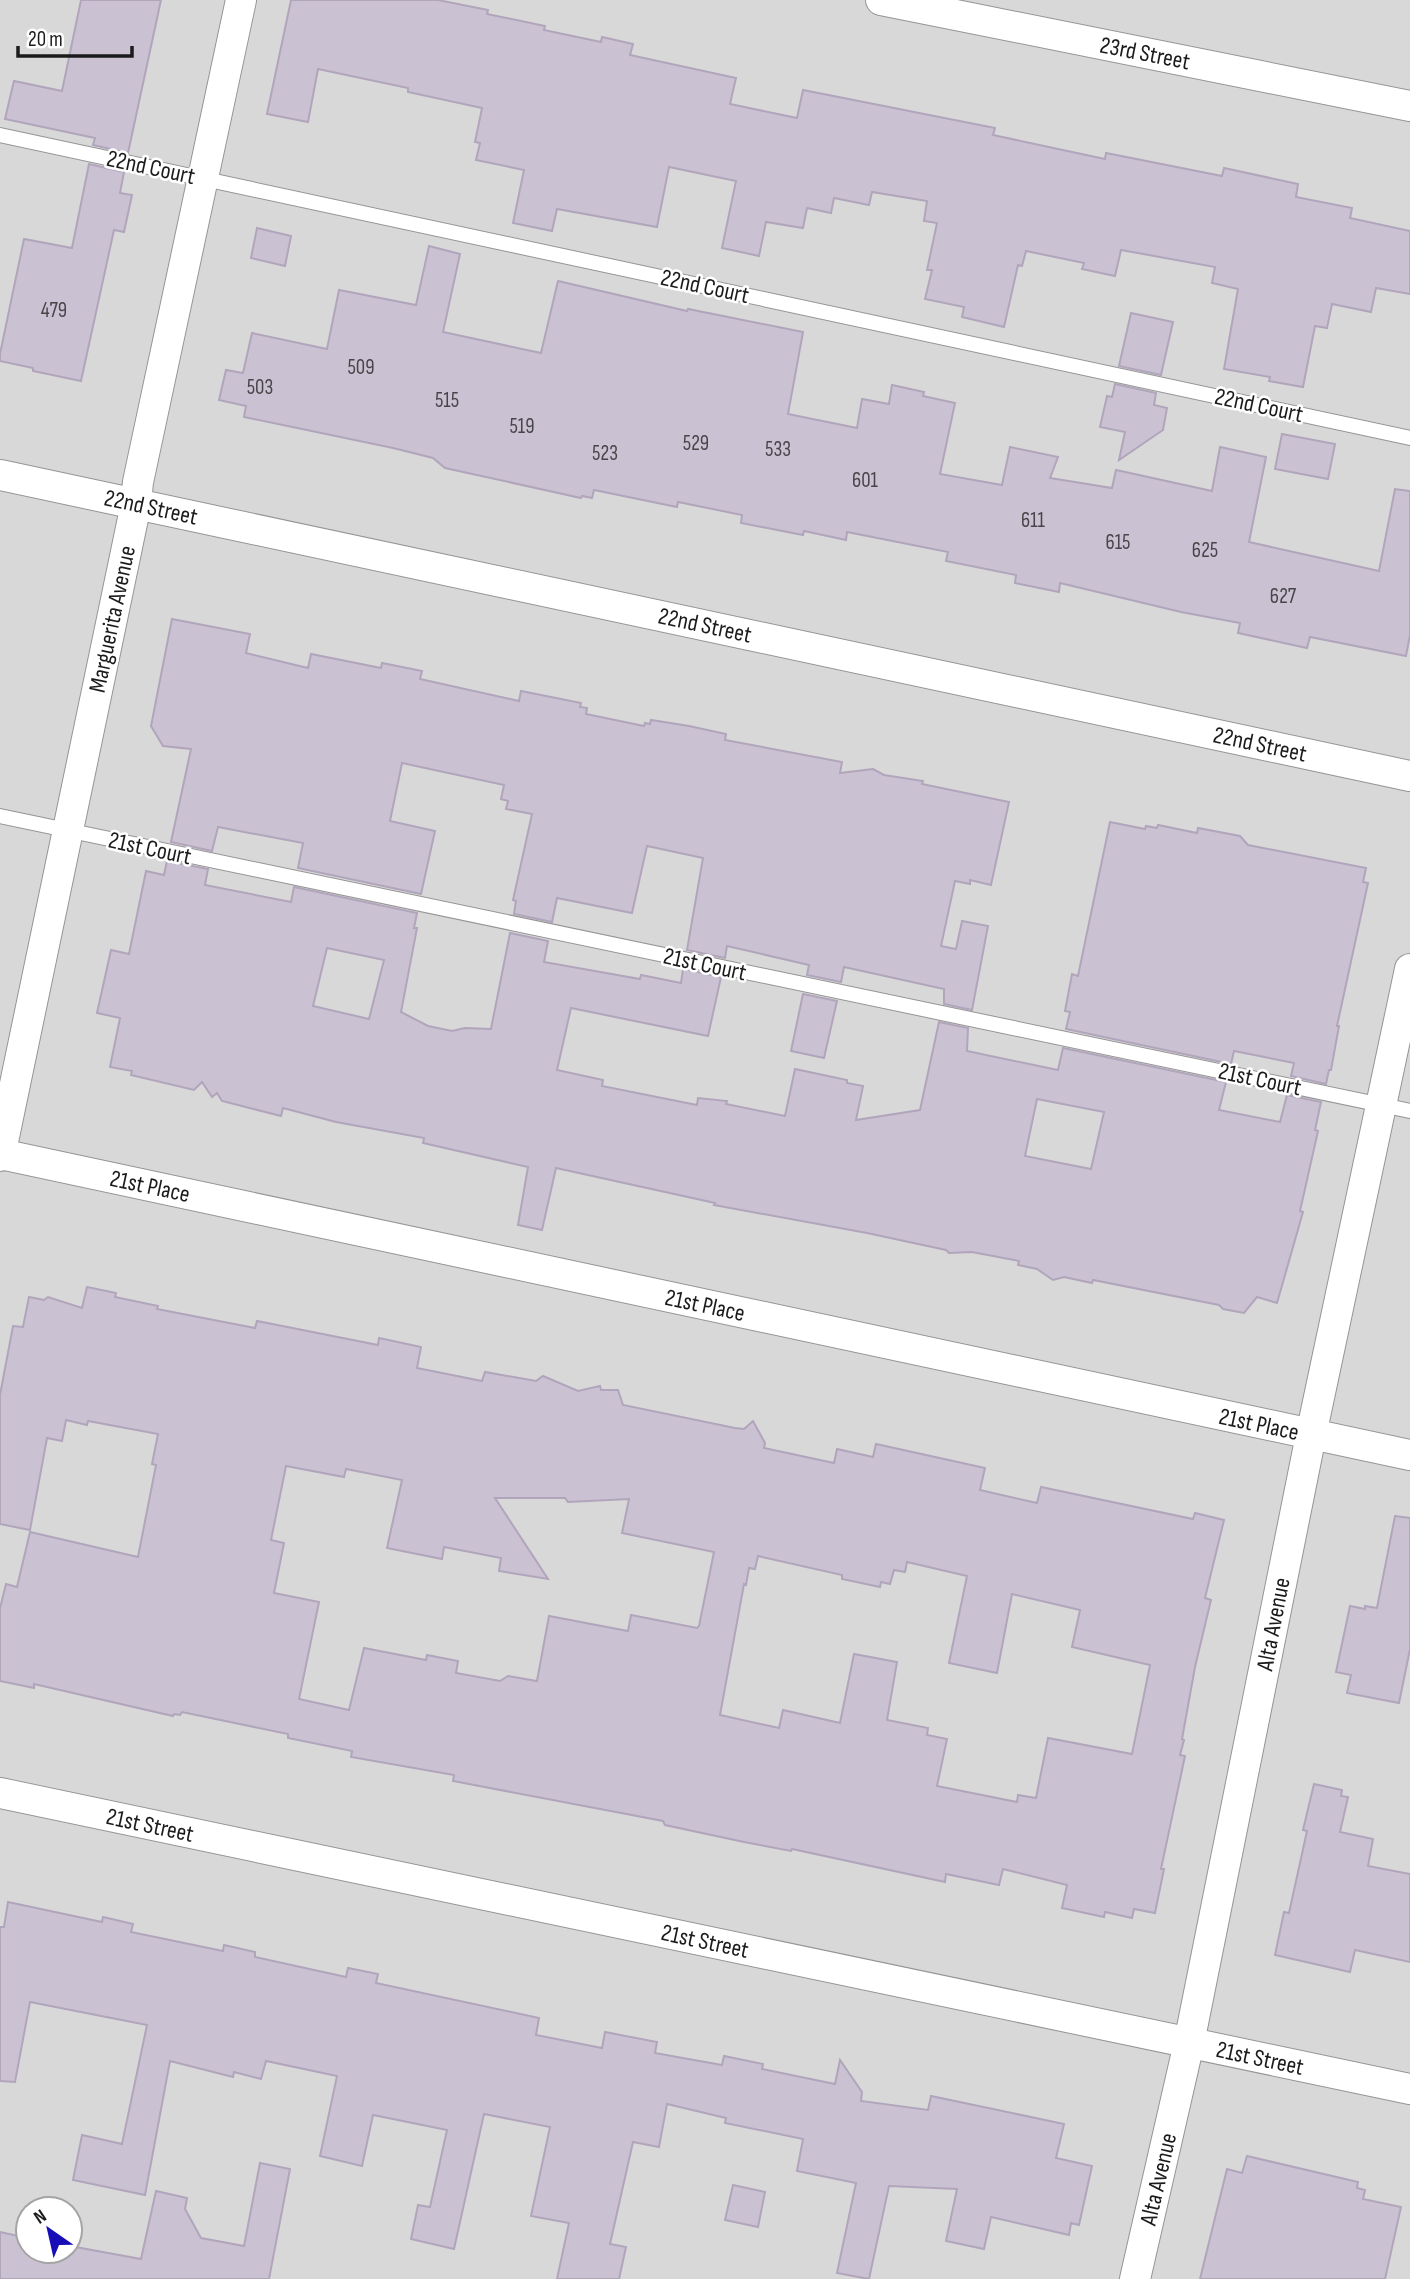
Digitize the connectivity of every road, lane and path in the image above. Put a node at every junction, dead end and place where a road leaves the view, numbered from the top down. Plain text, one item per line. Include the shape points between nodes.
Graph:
1 (241, 0) edge
2 (881, 0) edge
3 (1410, 106) edge
4 (0, 135) edge
5 (204, 178) junction
6 (1410, 438) edge
7 (0, 475) edge
8 (136, 504) junction
9 (1410, 776) edge
10 (0, 816) edge
11 (68, 830) junction
12 (1410, 969) edge
13 (1396, 1108) edge
14 (0, 1155) edge
15 (1311, 1435) junction
16 (1410, 1455) edge
17 (0, 1793) edge
18 (1189, 2043) junction
19 (1410, 2089) edge
20 (1135, 2279) edge

1 - 5 street, Marguerita Avenue
2 - 3 street, 23rd Street
4 - 5 lane, 22nd Court
5 - 6 lane, 22nd Court
5 - 8 street, Marguerita Avenue
7 - 8 street, 22nd Street
8 - 9 street, 22nd Street
8 - 11 street, Marguerita Avenue
10 - 11 lane, 21st Court
11 - 13 lane, 21st Court
11 - 14 street, Marguerita Avenue
12 - 13 street, Alta Avenue
13 - 15 street, Alta Avenue
14 - 15 street, 21st Place
15 - 16 street, 21st Place
15 - 18 street, Alta Avenue
17 - 18 street, 21st Street
18 - 19 street, 21st Street
18 - 20 street, Alta Avenue

